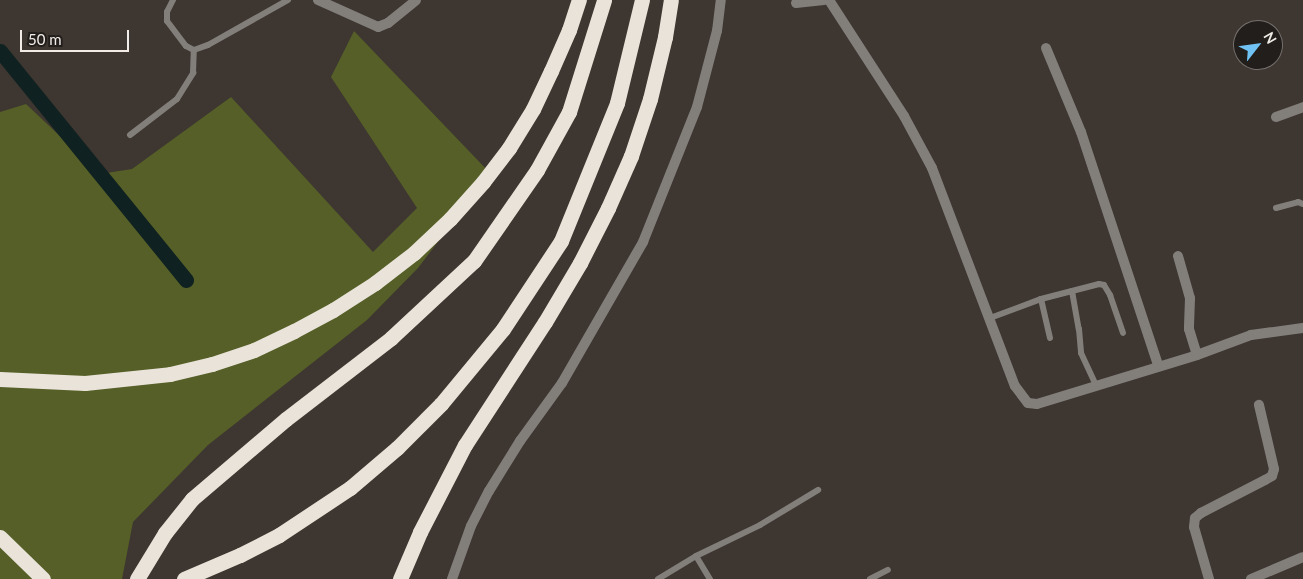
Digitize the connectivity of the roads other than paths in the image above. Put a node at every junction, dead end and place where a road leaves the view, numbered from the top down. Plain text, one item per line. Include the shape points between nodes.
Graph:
1 (173, 0) edge
2 (288, 0) edge
3 (318, 0) edge
4 (416, 0) edge
5 (579, 0) edge
6 (604, 0) edge
7 (642, 0) edge
8 (672, 0) edge
9 (721, 0) edge
10 (824, 0) edge
11 (829, 0) edge
12 (796, 3) dead end
13 (1046, 48) dead end
14 (194, 50) junction
15 (1303, 108) edge
16 (1276, 117) dead end
17 (130, 135) dead end
18 (1303, 204) edge
19 (1276, 208) dead end
20 (1178, 256) dead end
21 (1072, 291) junction
22 (1041, 299) junction
23 (990, 318) junction
24 (1303, 328) edge
25 (1124, 333) dead end
26 (1050, 338) dead end
27 (1197, 354) junction
28 (1158, 365) junction
29 (0, 379) edge
30 (1096, 384) junction
31 (1260, 405) dead end
32 (818, 490) dead end
33 (0, 537) edge
34 (696, 556) junction
35 (1303, 556) edge
36 (888, 570) dead end
37 (43, 579) edge
38 (137, 579) edge
39 (184, 579) edge
40 (400, 579) edge
41 (452, 579) edge
42 (658, 579) edge
43 (710, 579) edge
44 (870, 579) edge
45 (1209, 579) edge
46 (1251, 579) edge

1 - 14 lane via 167,21 186,46
2 - 14 lane
3 - 4 street via 378,27 388,23
5 - 29 highway via 570,30 533,109 509,148 450,219 414,253 354,296 254,350 170,374 85,383
6 - 38 highway via 569,112 537,170 474,261 391,338 279,425 192,499 165,533
7 - 39 highway via 617,103 561,241 503,329 441,404 350,488 279,535
8 - 40 highway via 650,99 631,156 608,208 545,322 465,445 420,532
9 - 41 street via 717,32 697,108 643,242 562,383 489,491 471,526
10 - 12 street
11 - 23 street via 904,116 932,168
13 - 28 street via 1081,132
14 - 17 lane via 193,73 177,99
15 - 16 street
18 - 19 lane via 1298,202
20 - 27 street via 1190,298 1189,328
21 - 22 lane
21 - 25 lane via 1104,285
21 - 30 lane via 1080,329 1081,354
22 - 23 lane
22 - 26 lane
23 - 30 street via 1015,386 1028,403 1037,404
24 - 27 street via 1251,335
27 - 28 street
28 - 30 street
31 - 45 street via 1274,469 1272,476 1195,518 1194,527
32 - 34 lane via 760,525
33 - 37 highway
34 - 42 lane
34 - 43 lane
35 - 46 street
36 - 44 lane

